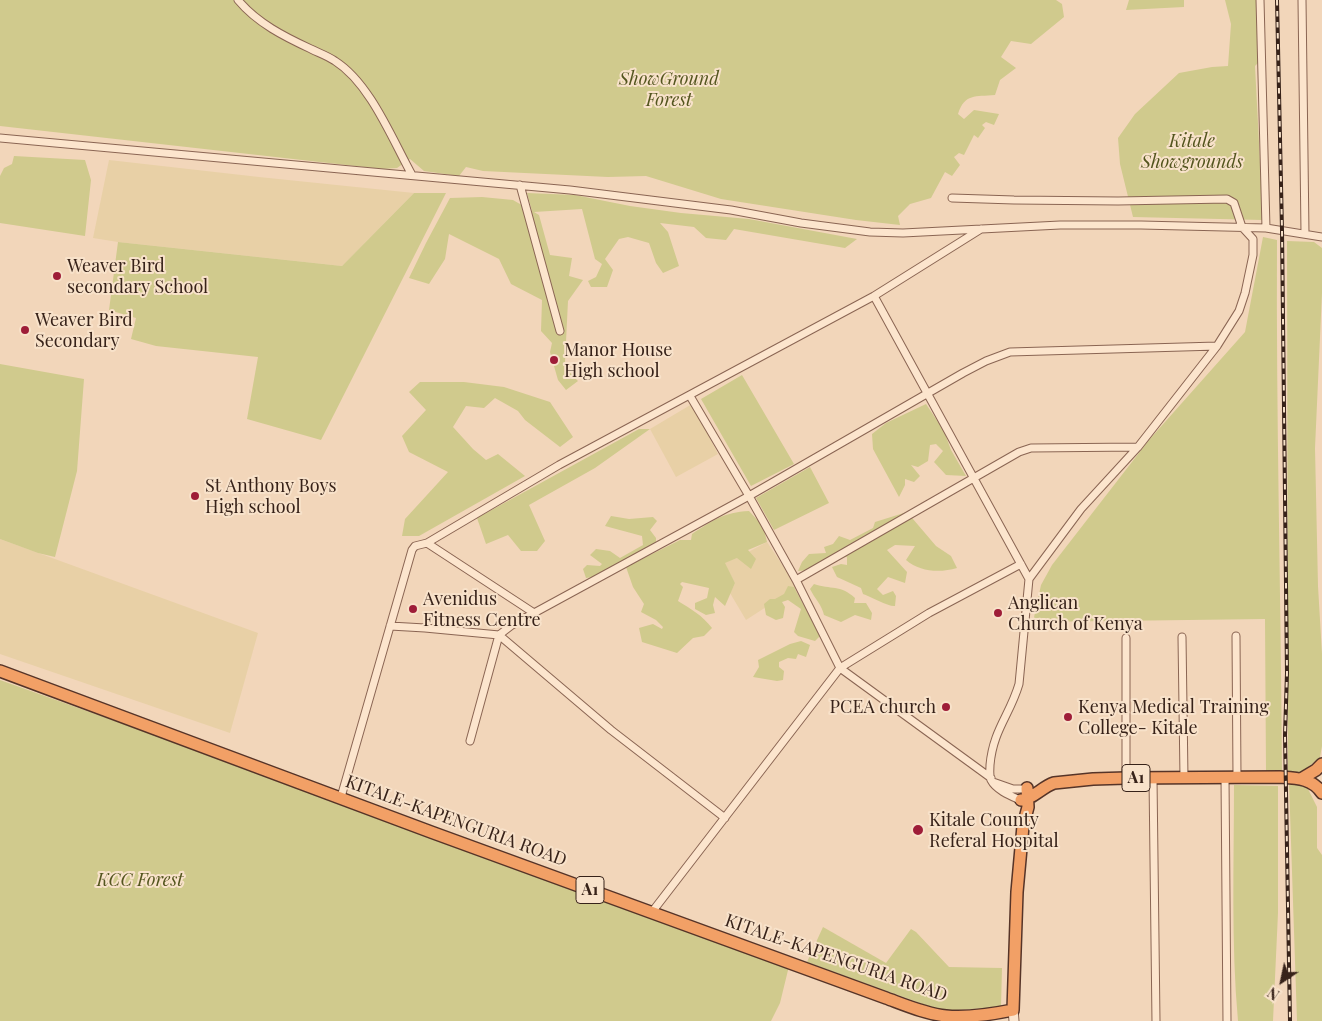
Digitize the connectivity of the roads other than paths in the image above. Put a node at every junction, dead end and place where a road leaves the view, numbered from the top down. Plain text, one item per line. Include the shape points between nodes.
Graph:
1 (238, 0) edge
2 (1260, 0) edge
3 (1302, 0) edge
4 (0, 138) edge
5 (412, 175) junction
6 (520, 186) junction
7 (952, 198) dead end
8 (983, 228) junction
9 (1242, 228) junction
10 (1266, 228) junction
11 (1305, 233) junction
12 (1320, 237) edge
13 (874, 296) junction
14 (560, 331) dead end
15 (1217, 346) junction
16 (927, 394) junction
17 (690, 396) junction
18 (1138, 447) junction
19 (974, 479) junction
20 (749, 496) junction
21 (427, 543) junction
22 (1021, 564) junction
23 (1029, 579) junction
24 (796, 580) junction
25 (534, 613) junction
26 (390, 626) junction
27 (499, 635) junction
28 (1236, 636) dead end
29 (1182, 637) dead end
30 (1126, 638) dead end
31 (840, 668) junction
32 (0, 671) edge
33 (470, 741) dead end
34 (1322, 765) edge
35 (1231, 777) junction
36 (1322, 777) edge
37 (1126, 778) junction
38 (1152, 778) junction
39 (1184, 778) junction
40 (1301, 779) junction
41 (992, 780) junction
42 (1322, 793) edge
43 (1024, 794) junction
44 (341, 797) junction
45 (724, 818) junction
46 (652, 912) junction
47 (1013, 1016) edge
48 (1156, 1021) edge
49 (1226, 1021) edge

1 - 5 street via 267,26 335,61 354,77 368,94
2 - 10 street
3 - 11 street
4 - 5 street
5 - 6 street
6 - 8 street via 731,210 801,224 870,232
6 - 14 street
7 - 9 street via 1228,199 1234,204
8 - 9 street via 1141,225
8 - 13 street
9 - 10 street
9 - 15 street via 1253,239 1245,293 1239,311
10 - 11 street
11 - 12 street
13 - 16 street
13 - 17 street
15 - 16 street via 1010,352 986,361
15 - 18 street
16 - 19 street
16 - 20 street
17 - 20 street
17 - 21 street via 559,465
18 - 19 street via 1031,448 1007,458
18 - 23 street via 1081,509
19 - 22 street
19 - 24 street
20 - 24 street
20 - 25 street
21 - 25 street
21 - 26 street via 412,550
22 - 23 street
22 - 31 street via 929,613
23 - 41 street via 1019,684 995,738 990,765
24 - 31 street
25 - 27 street
26 - 27 street
26 - 44 street
27 - 33 street
27 - 45 street via 611,730
28 - 35 street
29 - 39 street
30 - 37 street
31 - 41 street
31 - 45 street
32 - 44 highway, KITALE-KAPENGURIA ROAD / A1
34 - 36 highway
34 - 40 highway
35 - 39 highway, A1
35 - 40 highway, A1
35 - 49 street
37 - 38 highway, A1
37 - 43 highway, A1 via 1079,780
38 - 39 highway, A1
38 - 48 street
40 - 42 highway via 1314,784
41 - 43 street
41 - 43 street via 1000,790
43 - 47 highway, KITALE-KAPENGURIA ROAD / A1 via 1028,810 1023,826 1017,892
44 - 46 highway, KITALE-KAPENGURIA ROAD / A1
45 - 46 street
46 - 47 highway, KITALE-KAPENGURIA ROAD / A1 via 933,1014

